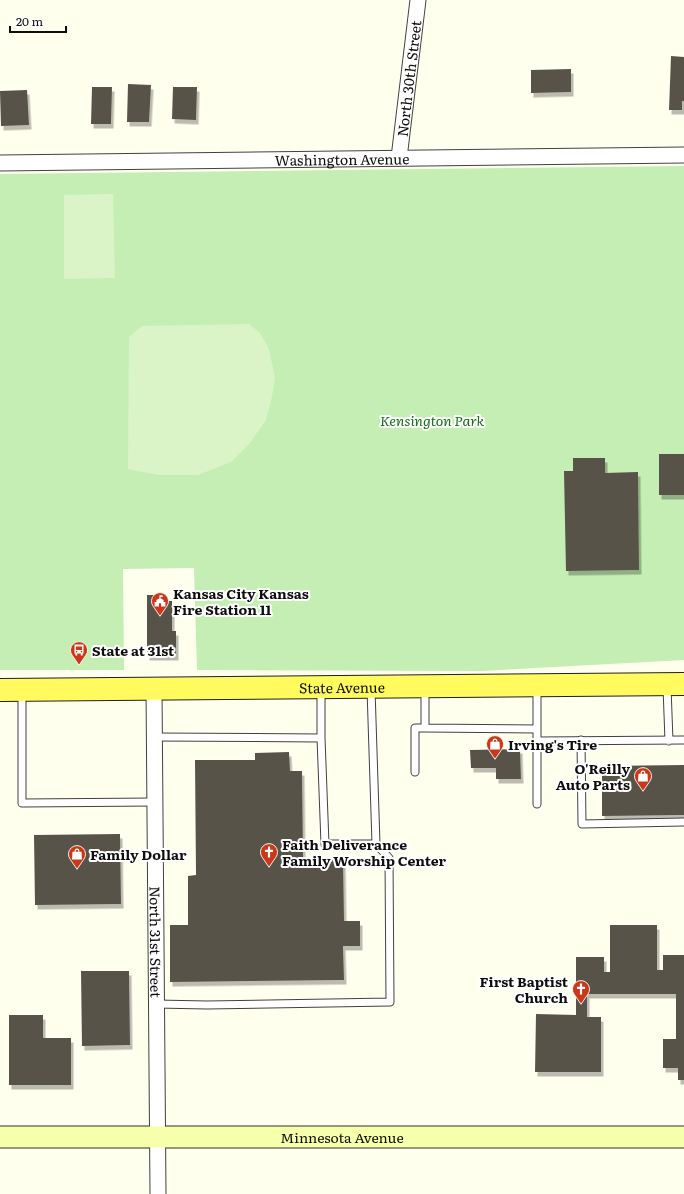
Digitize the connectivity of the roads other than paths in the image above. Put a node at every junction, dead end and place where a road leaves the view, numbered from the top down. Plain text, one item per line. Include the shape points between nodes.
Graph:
1 (418, 0) edge
2 (684, 155) edge
3 (399, 158) junction
4 (0, 163) edge
5 (676, 684) edge
6 (538, 686) junction
7 (371, 687) junction
8 (424, 687) junction
9 (321, 688) junction
10 (154, 689) junction
11 (0, 690) edge
12 (22, 690) junction
13 (425, 728) junction
14 (537, 729) junction
15 (154, 737) junction
16 (321, 738) junction
17 (581, 740) junction
18 (684, 740) edge
19 (537, 741) junction
20 (668, 741) junction
21 (415, 772) dead end
22 (155, 802) junction
23 (537, 804) dead end
24 (684, 822) edge
25 (376, 844) junction
26 (156, 1004) junction
27 (0, 1137) edge
28 (157, 1137) junction
29 (684, 1138) edge
30 (158, 1194) edge

1 - 3 street, North 30th Street
2 - 3 street, Washington Avenue
3 - 4 street, Washington Avenue
5 - 6 main road, State Avenue
5 - 20 lane
6 - 8 main road, State Avenue
6 - 14 lane
7 - 8 main road, State Avenue
7 - 9 main road, State Avenue
7 - 25 lane
8 - 13 lane
9 - 10 main road, State Avenue
9 - 16 lane
10 - 12 main road, State Avenue
10 - 15 street, North 31st Street
11 - 12 main road, State Avenue
12 - 22 lane via 22,803
13 - 14 lane
13 - 21 lane via 415,728
14 - 19 lane
15 - 16 lane
15 - 22 street, North 31st Street
16 - 25 lane via 325,844
17 - 19 lane
17 - 20 lane
17 - 24 lane via 582,824
18 - 20 lane
19 - 23 lane
22 - 26 street, North 31st Street
25 - 26 lane via 389,858 390,1002
26 - 28 street, North 31st Street
27 - 28 main road, Minnesota Avenue
28 - 29 main road, Minnesota Avenue
28 - 30 street, North 31st Street

